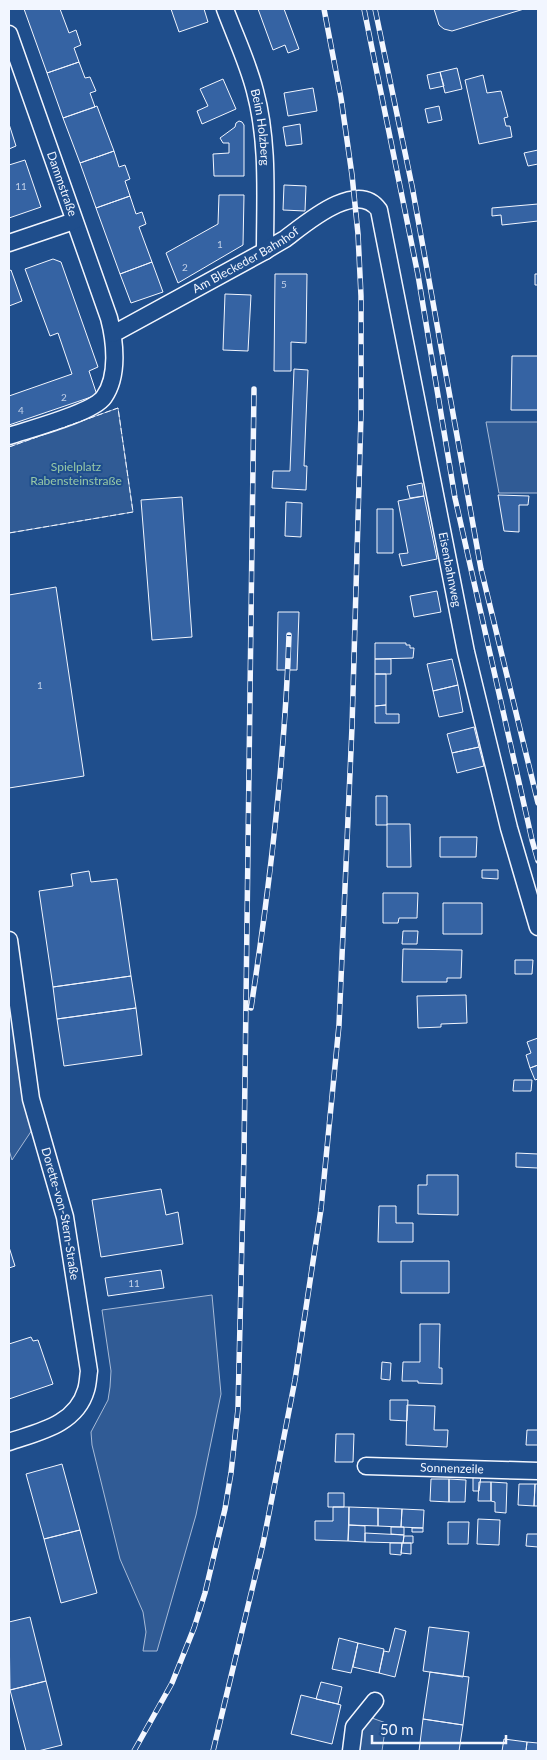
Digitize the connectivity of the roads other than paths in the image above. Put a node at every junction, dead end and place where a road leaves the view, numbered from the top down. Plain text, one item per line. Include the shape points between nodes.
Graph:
1 (225, 9) edge
2 (9, 34) edge
3 (378, 210) joint
4 (74, 221) junction
5 (9, 243) edge
6 (265, 251) junction
7 (113, 334) junction
8 (9, 436) edge
9 (538, 927) edge
10 (9, 940) edge
11 (9, 1442) edge
12 (366, 1466) dead end
13 (538, 1471) edge
14 (375, 1701) dead end
15 (351, 1751) edge

1 - 6 street, Beim Holzberg via 255,90 262,127
2 - 4 street, Dammstraße
3 - 6 street, Am Bleckeder Bahnhof via 374,204 362,200 336,204
3 - 9 street, Eisenbahnweg via 466,652 509,828
4 - 5 street
4 - 7 street, Dammstraße
6 - 7 street, Am Bleckeder Bahnhof
7 - 8 street, Dammstraße via 115,348 111,384 104,398 88,409
10 - 11 street, Dorette-von-Stern-Straße via 31,1099 65,1217 89,1371 79,1406 68,1418
12 - 13 street, Sonnenzeile
14 - 15 street via 354,1727

